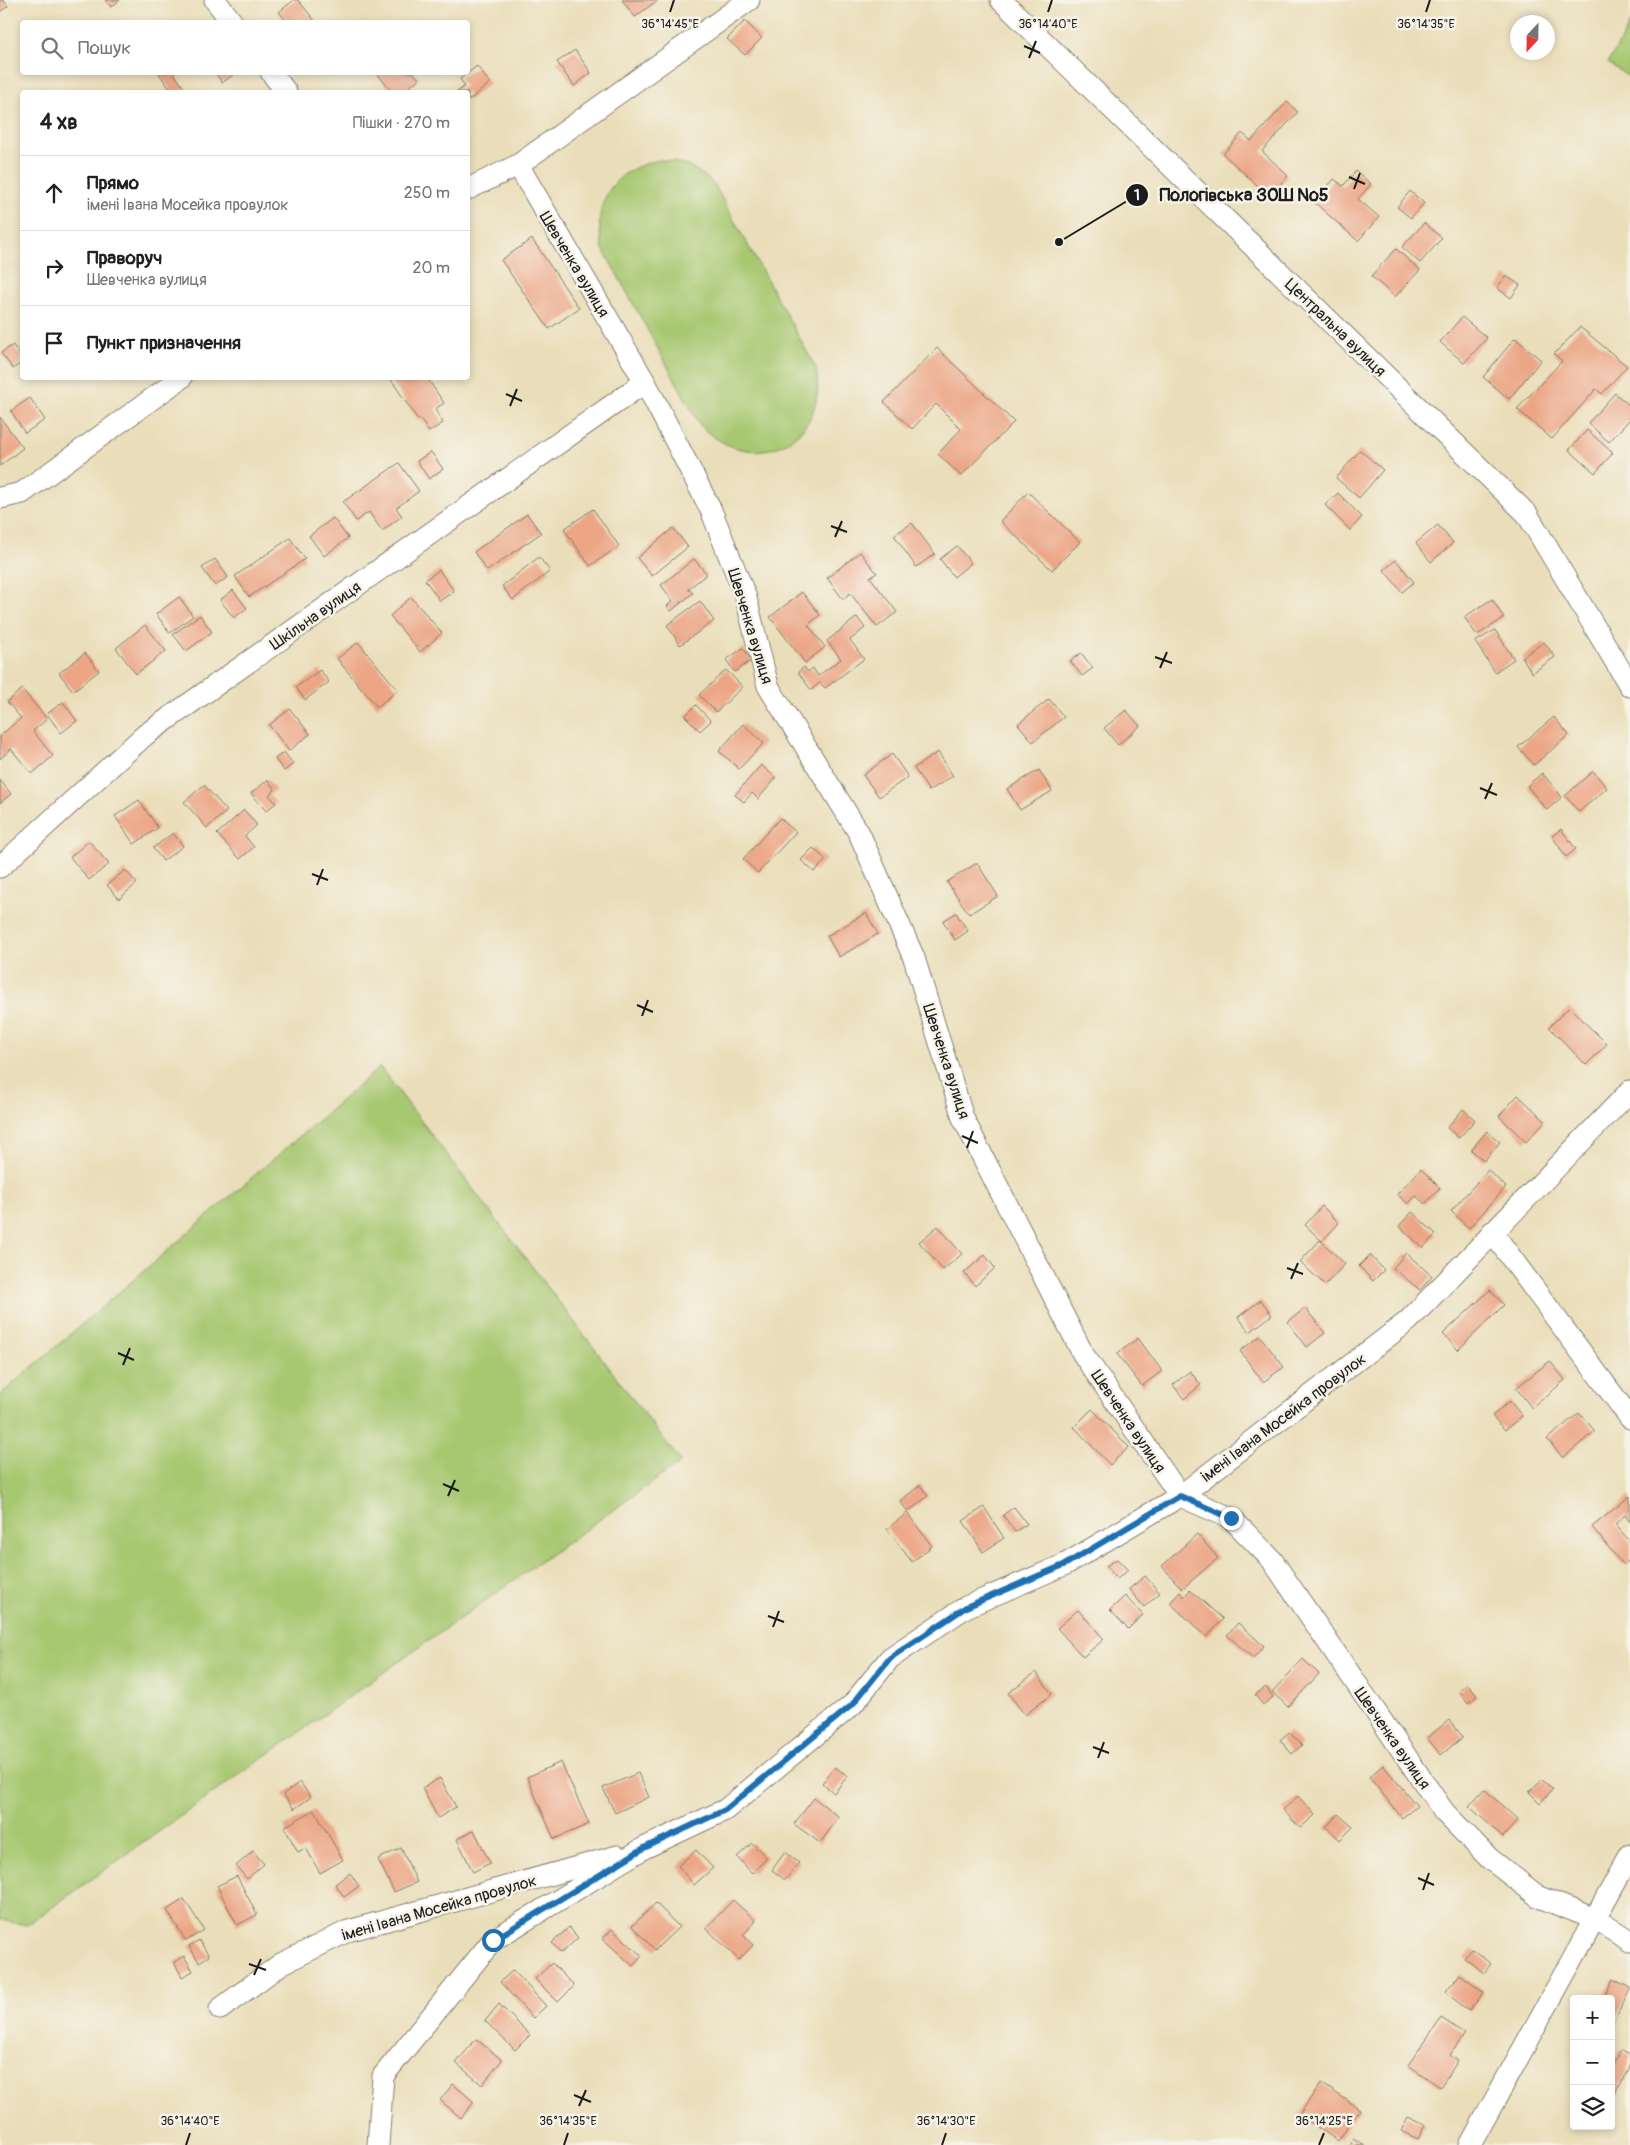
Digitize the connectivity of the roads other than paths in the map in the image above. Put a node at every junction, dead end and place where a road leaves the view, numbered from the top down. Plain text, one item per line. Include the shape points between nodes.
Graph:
1 (215, 0) edge
2 (749, 0) edge
3 (1001, 0) edge
4 (230, 20) edge
5 (273, 75) edge
6 (284, 90) edge
7 (518, 166) junction
8 (470, 187) edge
9 (178, 380) edge
10 (645, 382) junction
11 (0, 498) edge
12 (1630, 684) edge
13 (0, 867) edge
14 (1630, 1091) edge
15 (1492, 1232) junction
16 (1630, 1418) edge
17 (1180, 1496) junction
18 (644, 1848) junction
19 (1630, 1855) edge
20 (1595, 1919) junction
21 (1630, 1941) edge
22 (220, 2009) dead end
23 (378, 2145) edge
24 (1470, 2145) edge

1 - 4 street
2 - 7 street
3 - 12 street, Центральна вулиця via 1526,514
5 - 6 street
7 - 8 street
7 - 10 street, Шевченка вулиця
9 - 11 street via 22,493
10 - 13 street, Шкільна вулиця via 145,735
10 - 17 street, Шевченка вулиця via 718,527 746,598 768,686 859,833 914,958 963,1118 1083,1354
14 - 15 street, імені Івана Мосейка провулок
15 - 16 street
15 - 17 street, імені Івана Мосейка провулок via 1408,1321
17 - 18 street, імені Івана Мосейка провулок via 1066,1564 966,1607 890,1658 852,1705 725,1810
17 - 20 street, Шевченка вулиця via 1231,1518 1272,1560 1444,1812 1490,1859 1539,1897
18 - 22 street, імені Івана Мосейка провулок via 348,1931 281,1964
18 - 23 street, імені Івана Мосейка провулок via 493,1940 383,2076
19 - 20 street
20 - 21 street, Шевченка вулиця
20 - 24 street

